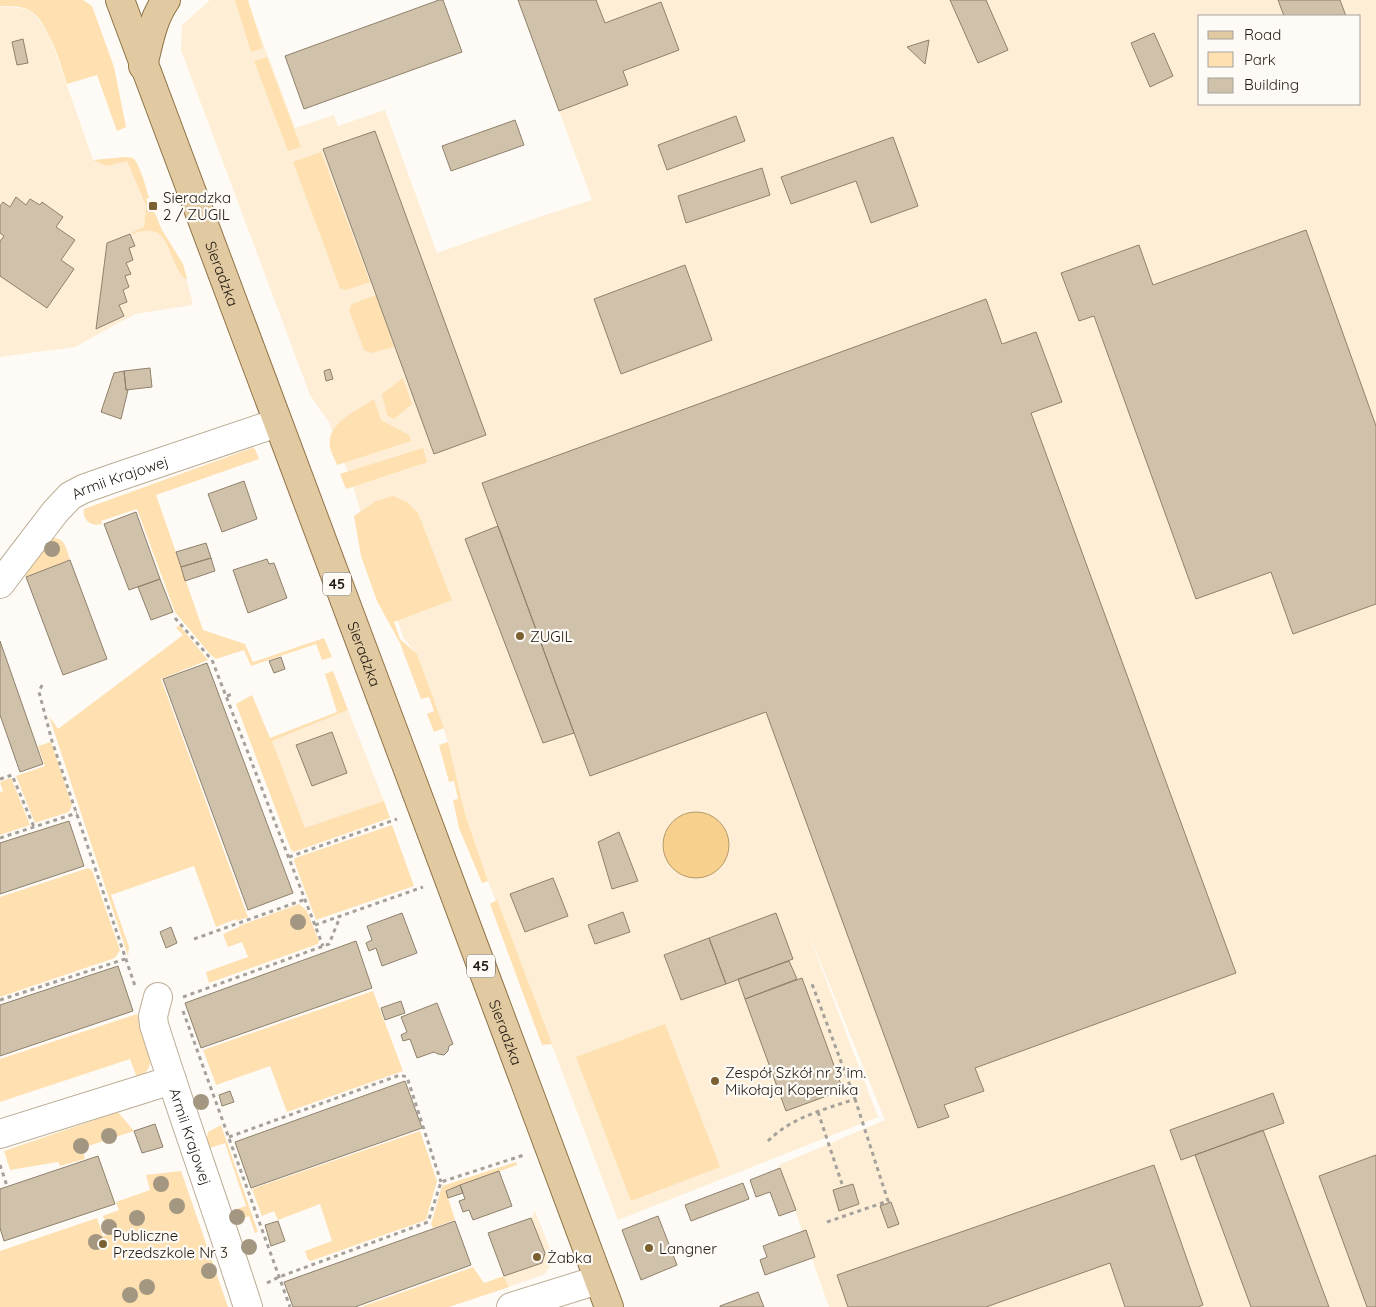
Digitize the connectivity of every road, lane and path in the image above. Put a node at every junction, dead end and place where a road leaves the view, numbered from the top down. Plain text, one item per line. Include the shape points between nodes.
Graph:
1 (120, 0) edge
2 (166, 0) edge
3 (144, 66) junction
4 (277, 423) junction
5 (0, 584) edge
6 (175, 618) dead end
7 (42, 684) dead end
8 (232, 694) dead end
9 (227, 696) junction
10 (0, 779) edge
11 (77, 813) junction
12 (402, 817) dead end
13 (34, 827) junction
14 (0, 838) edge
15 (290, 857) junction
16 (427, 886) dead end
17 (306, 899) junction
18 (340, 916) junction
19 (315, 925) junction
20 (194, 939) dead end
21 (323, 946) junction
22 (125, 959) junction
23 (812, 984) dead end
24 (0, 1000) edge
25 (164, 1000) junction
26 (172, 1080) junction
27 (855, 1099) junction
28 (818, 1112) junction
29 (0, 1134) edge
30 (229, 1137) junction
31 (768, 1141) dead end
32 (525, 1155) dead end
33 (0, 1165) edge
34 (441, 1182) junction
35 (842, 1184) dead end
36 (7, 1186) dead end
37 (826, 1222) dead end
38 (279, 1277) junction
39 (598, 1280) junction
40 (246, 1299) edge
41 (290, 1307) edge
42 (511, 1307) edge
43 (609, 1307) edge

1 - 3 main road, Sieradzka / 45
2 - 3 main road via 152,28
3 - 4 main road, Sieradzka / 45
4 - 5 street, Armii Krajowej via 70,496
4 - 39 main road, Sieradzka / 45
6 - 9 path via 212,660
7 - 11 path via 39,692 50,733
8 - 9 path
9 - 15 path
10 - 13 path via 12,775
11 - 13 path
11 - 22 path
12 - 15 path
13 - 14 path
15 - 17 path
16 - 18 path
17 - 19 path
17 - 20 path
18 - 19 path
18 - 21 path via 329,944
19 - 21 path
21 - 25 path
22 - 24 path
22 - 25 path via 142,1006
23 - 27 path
25 - 26 street via 154,1025
25 - 30 path
26 - 29 street, Armii Krajowej
26 - 40 street, Armii Krajowej
27 - 28 path
27 - 37 path via 888,1201
28 - 31 path via 793,1121
28 - 35 path
30 - 34 path via 400,1075 407,1077
30 - 38 path
32 - 34 path
33 - 36 path
34 - 38 path via 428,1222
38 - 40 path
38 - 41 path
39 - 42 street
39 - 43 main road, Sieradzka / 45

